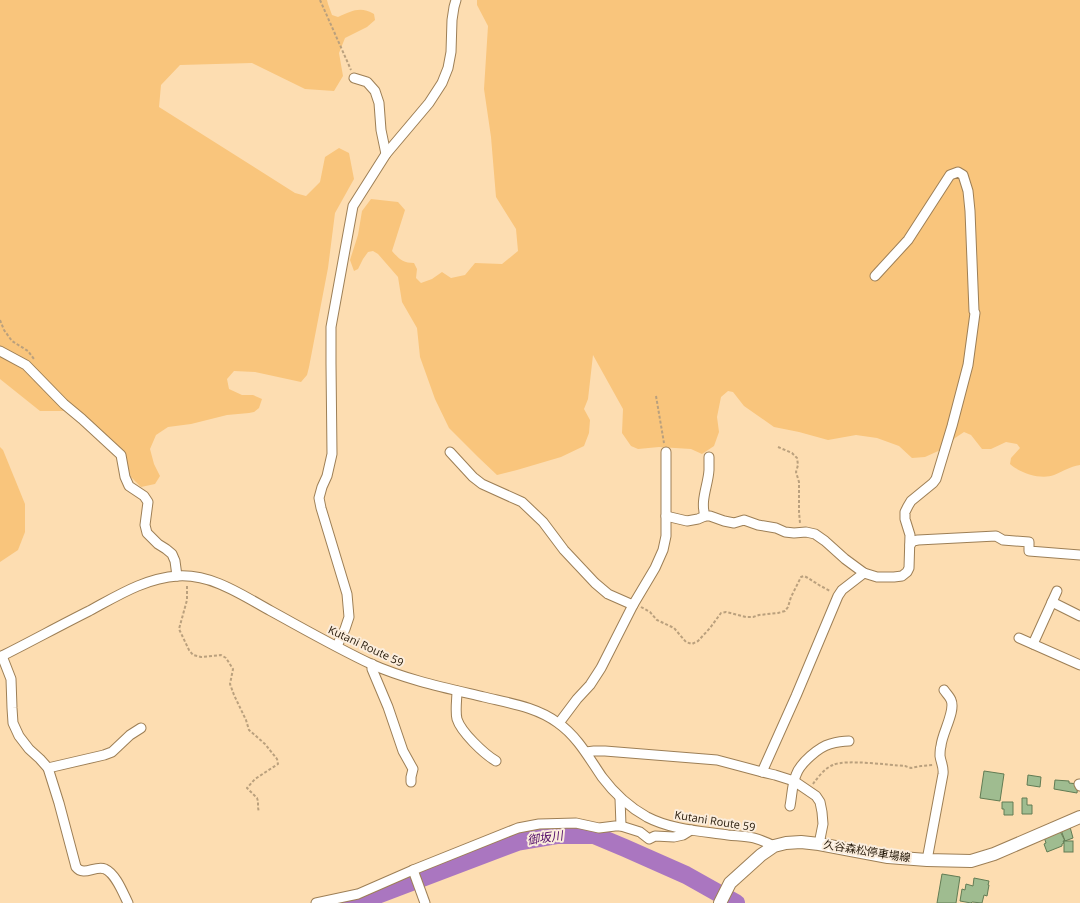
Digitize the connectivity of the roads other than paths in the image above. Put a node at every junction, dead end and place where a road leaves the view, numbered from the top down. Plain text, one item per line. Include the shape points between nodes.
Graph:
1 (456, 0) edge
2 (354, 78) road end
3 (386, 154) junction
4 (875, 276) dead end
5 (0, 351) edge
6 (450, 452) dead end
7 (666, 452) road end
8 (709, 457) dead end
9 (666, 516) junction
10 (705, 516) junction
11 (910, 544) junction
12 (1080, 555) edge
13 (864, 573) junction
14 (181, 576) junction
15 (1056, 590) dead end
16 (1052, 602) junction
17 (633, 605) junction
18 (1080, 616) edge
19 (1019, 638) dead end
20 (1033, 644) junction
21 (337, 646) junction
22 (1, 657) edge
23 (372, 664) junction
24 (1080, 665) edge
25 (944, 690) dead end
26 (457, 691) junction
27 (559, 723) junction
28 (141, 728) dead end
29 (849, 741) dead end
30 (586, 752) junction
31 (496, 761) dead end
32 (48, 768) junction
33 (762, 772) junction
34 (794, 781) junction
35 (411, 782) dead end
36 (620, 798) junction
37 (790, 806) dead end
38 (1080, 817) edge
39 (621, 826) junction
40 (691, 830) junction
41 (819, 844) junction
42 (774, 846) junction
43 (927, 860) junction
44 (413, 871) junction
45 (423, 899) edge
46 (128, 903) edge
47 (316, 903) edge
48 (720, 903) edge

1 - 3 street via 452,20 451,52 442,84
2 - 3 street via 367,82 375,91
3 - 21 street via 353,206 331,327 332,454 319,498 347,594 349,617
4 - 11 street via 908,240 950,175 958,172 963,175 970,211 975,313 968,365 936,479 911,501 905,512
5 - 14 street via 26,365 64,404 121,455 129,486 144,496 148,502 145,525 147,533 172,554
6 - 17 street via 482,484 513,497 531,509 595,583 608,594
7 - 9 street
8 - 10 street via 703,501
9 - 10 street via 687,521
9 - 17 street via 664,550
10 - 13 street via 734,523 744,520 785,532 815,534
11 - 12 street via 918,540 996,536 1003,540 1029,542 1029,551
11 - 13 street via 909,568 902,576 878,577
13 - 33 street via 838,596
14 - 21 street, Kutani Route 59 via 204,579 226,587
14 - 22 street, Kutani Route 59 via 159,579 134,587
15 - 16 street
16 - 18 street
16 - 20 street
17 - 27 street via 601,668
19 - 20 street
20 - 24 street
21 - 23 street, Kutani Route 59
22 - 32 street via 11,679 13,723 29,749
23 - 26 street, Kutani Route 59 via 401,676
23 - 35 street via 403,751 413,770
25 - 43 street via 952,700 952,707 942,737 940,756 944,769
26 - 27 street, Kutani Route 59 via 534,710
26 - 31 street via 457,718 460,725 487,756
27 - 30 street, Kutani Route 59
28 - 32 street via 112,752
29 - 34 street via 829,744 819,750 798,770
30 - 33 street via 594,750 717,760
30 - 36 street, Kutani Route 59
32 - 46 street via 76,867 82,871 106,869 119,885
33 - 34 street
34 - 37 street
34 - 41 street via 816,796 820,802 823,824
36 - 39 street
36 - 40 street, Kutani Route 59 via 649,818 666,825
38 - 43 main road, 久谷森松停車場線 via 994,854 971,861
39 - 40 street via 640,832 649,839 655,836 674,837
39 - 44 street via 599,828 576,823 559,823 518,828
40 - 42 street, Kutani Route 59 via 753,838
41 - 42 main road, 久谷森松停車場線 via 801,842
41 - 43 main road, 久谷森松停車場線 via 888,857
42 - 48 main road, 久谷森松停車場線 via 730,883
44 - 45 street
44 - 47 street via 358,894

